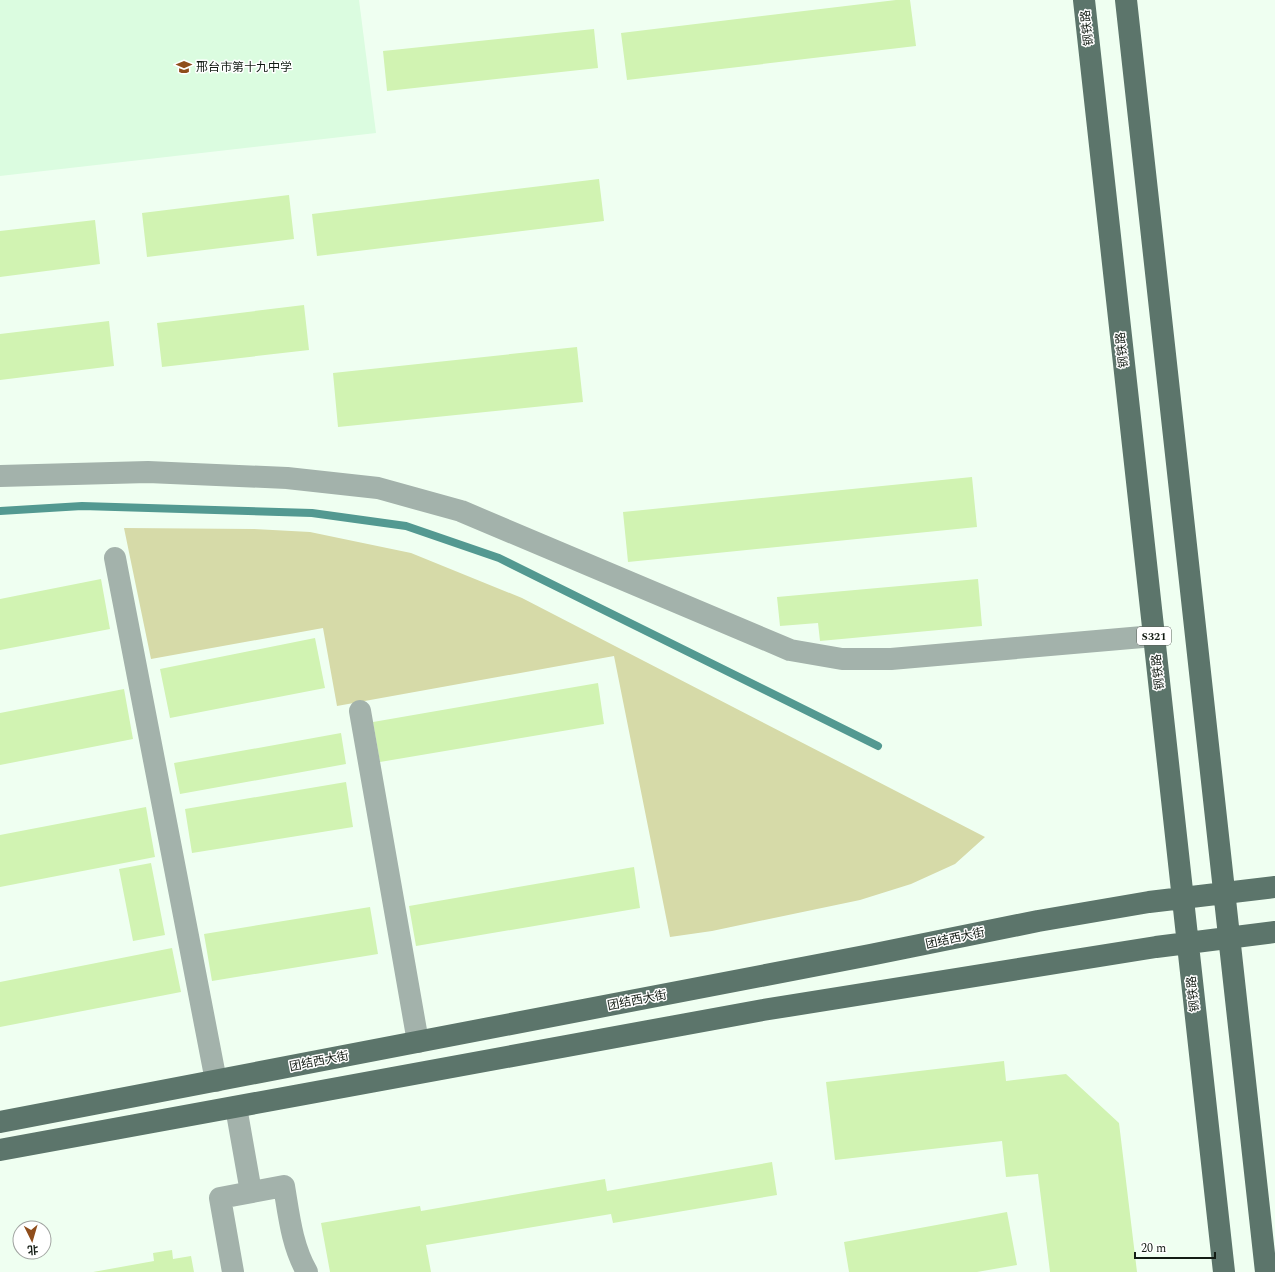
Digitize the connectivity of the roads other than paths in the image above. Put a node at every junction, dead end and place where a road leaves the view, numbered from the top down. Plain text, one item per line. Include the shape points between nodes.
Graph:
1 (1084, 0) edge
2 (1126, 0) edge
3 (0, 476) edge
4 (115, 558) dead end
5 (1154, 636) junction
6 (360, 711) dead end
7 (1275, 887) edge
8 (1223, 892) junction
9 (1182, 898) junction
10 (1275, 932) edge
11 (1228, 937) junction
12 (1187, 943) junction
13 (418, 1042) junction
14 (216, 1081) junction
15 (236, 1107) junction
16 (0, 1122) edge
17 (0, 1150) edge
18 (251, 1192) junction
19 (233, 1272) edge
20 (307, 1272) edge
21 (1224, 1272) edge
22 (1266, 1272) edge

1 - 5 main road, 钢铁路 / S321
2 - 8 main road
3 - 5 street via 148,472 287,478 378,488 461,511 790,650 842,659 892,659
4 - 14 street
5 - 9 main road, 钢铁路 / S321
6 - 13 street
7 - 8 main road, 团结西大街
8 - 9 main road, 团结西大街
8 - 11 main road
9 - 12 main road, 钢铁路 / S321
9 - 13 main road, 团结西大街 via 1038,921 870,956
10 - 11 main road
11 - 12 main road
11 - 22 main road
12 - 15 main road via 763,1010
12 - 21 main road, 钢铁路 / S321
13 - 14 main road, 团结西大街
14 - 16 main road, 团结西大街
15 - 17 main road
15 - 18 street
18 - 19 street via 220,1198
18 - 20 street via 284,1186 299,1259

